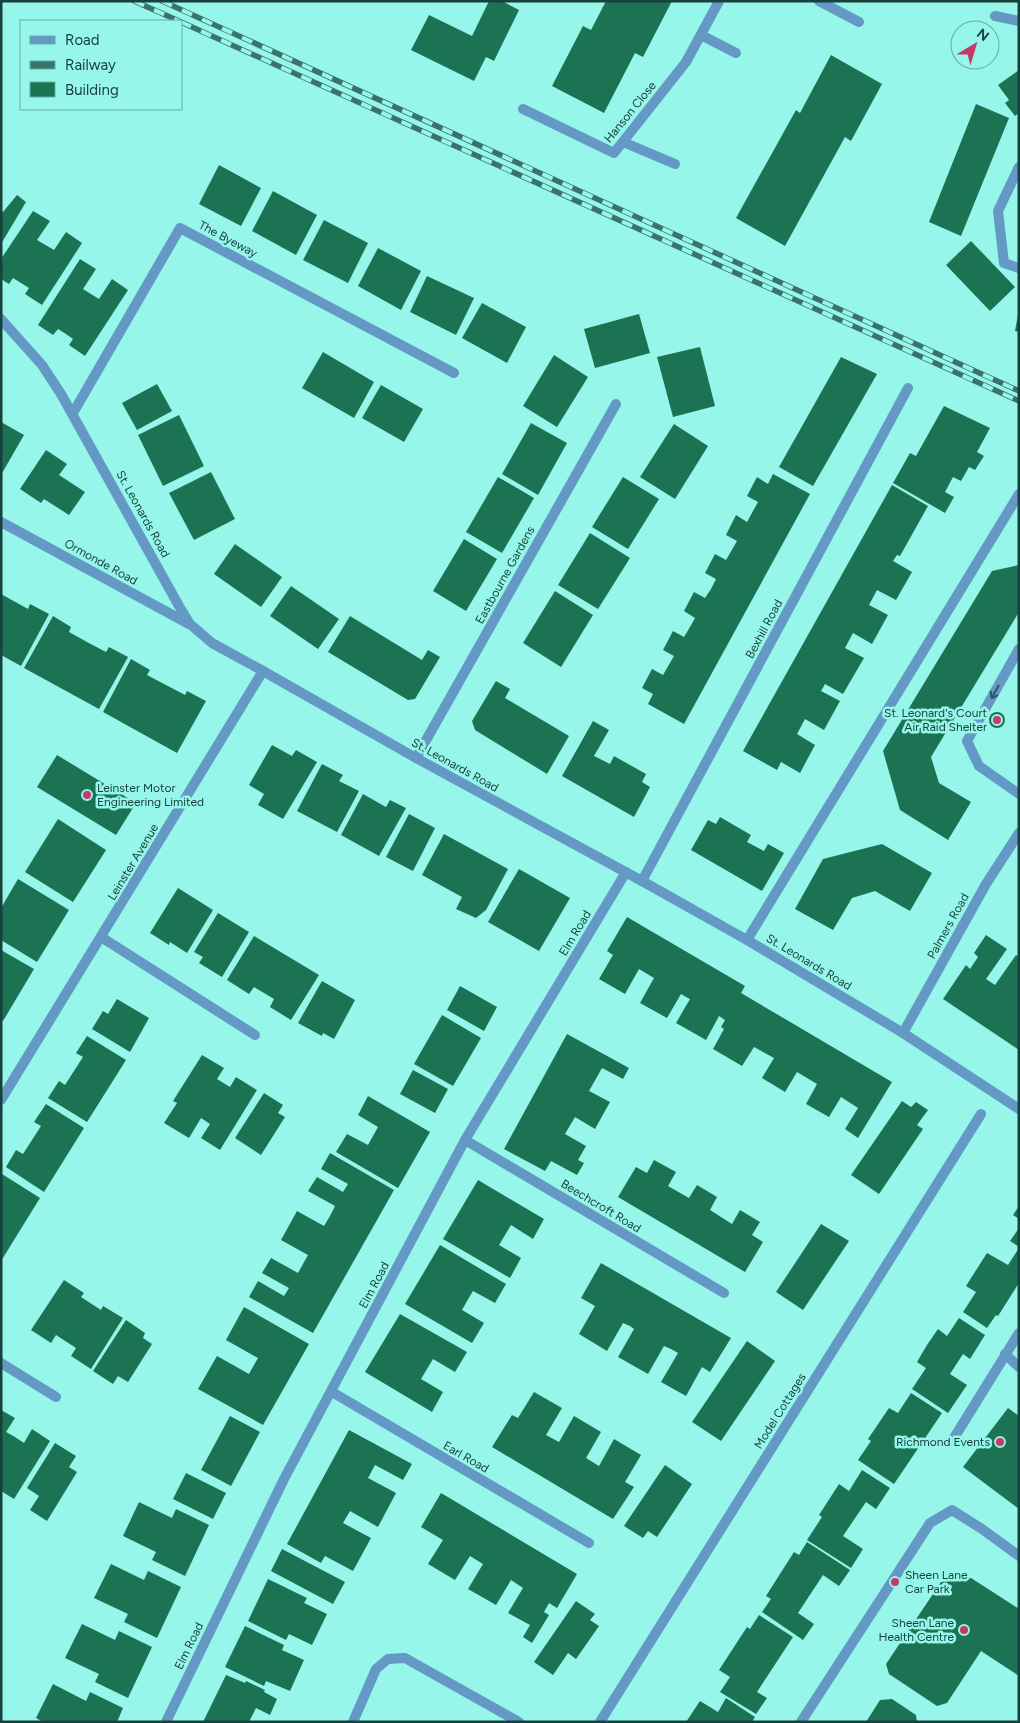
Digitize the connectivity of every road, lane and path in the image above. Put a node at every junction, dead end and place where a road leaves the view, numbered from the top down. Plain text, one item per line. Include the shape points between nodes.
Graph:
1 (719, 1) edge
2 (819, 1) edge
3 (995, 16) dead end
4 (1019, 21) edge
5 (859, 22) dead end
6 (700, 35) junction
7 (736, 53) dead end
8 (523, 109) dead end
9 (623, 142) junction
10 (675, 164) dead end
11 (1019, 167) edge
12 (1019, 268) edge
13 (1, 319) edge
14 (454, 373) dead end
15 (908, 388) dead end
16 (616, 404) dead end
17 (73, 413) junction
18 (1019, 494) edge
19 (1, 522) edge
20 (190, 624) junction
21 (1019, 649) edge
22 (263, 671) junction
23 (416, 758) junction
24 (1019, 794) edge
25 (1019, 833) edge
26 (626, 872) junction
27 (642, 881) junction
28 (101, 937) junction
29 (747, 940) junction
30 (903, 1033) junction
31 (255, 1035) dead end
32 (1, 1100) edge
33 (1019, 1109) edge
34 (981, 1114) dead end
35 (465, 1140) junction
36 (724, 1293) dead end
37 (1019, 1333) edge
38 (1005, 1354) junction
39 (1, 1363) edge
40 (1019, 1367) edge
41 (332, 1392) junction
42 (56, 1397) dead end
43 (954, 1438) dead end
44 (588, 1543) dead end
45 (1019, 1556) edge
46 (166, 1722) edge
47 (352, 1722) edge
48 (519, 1722) edge
49 (600, 1722) edge
50 (801, 1722) edge

1 - 6 street, Hanson Close
2 - 5 street
3 - 4 street
6 - 7 street
6 - 9 street, Hanson Close via 686,62
8 - 9 street, Hanson Close via 614,153
9 - 10 street
11 - 12 street via 998,211 1004,263
13 - 17 street, St. Leonards Road via 42,365
14 - 17 street, The Byeway via 180,228
15 - 27 street, Bexhill Road
16 - 23 street, Eastbourne Gardens
17 - 20 street, St. Leonards Road
18 - 29 street
19 - 20 street, Ormonde Road
20 - 22 street, St. Leonards Road via 212,643
21 -> 24 street via 967,741 979,766
22 - 23 street, St. Leonards Road
22 - 28 street, Leinster Avenue
23 - 26 street, St. Leonards Road
25 - 30 street, Palmers Road via 986,884
26 - 27 street, St. Leonards Road
26 - 35 street, Elm Road
27 - 29 street, St. Leonards Road
28 - 31 street
28 - 32 street, Leinster Avenue
29 - 30 street, St. Leonards Road
30 - 33 street, St. Leonards Road
34 - 49 street, Model Cottages
35 - 36 street, Beechcroft Road
35 - 41 street, Elm Road
37 - 38 street
38 - 40 street
38 - 43 street
39 - 42 street
41 - 44 street, Earl Road
41 - 46 street, Elm Road via 284,1479
45 - 50 street via 952,1510 930,1523
47 - 48 street via 376,1669 388,1659 405,1658

